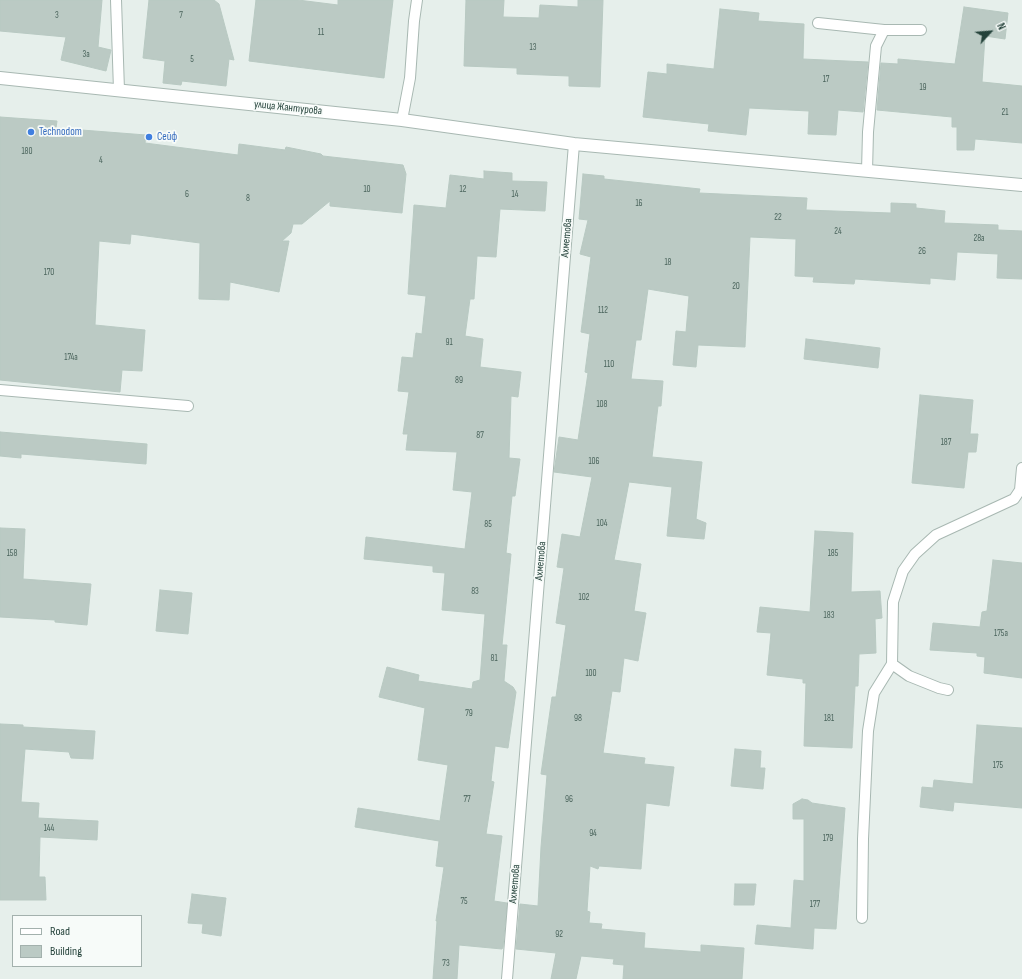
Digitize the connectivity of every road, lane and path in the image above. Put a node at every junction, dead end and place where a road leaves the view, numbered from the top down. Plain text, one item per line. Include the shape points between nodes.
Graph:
1 (116, 0) edge
2 (417, 0) edge
3 (818, 23) dead end
4 (884, 30) junction
5 (921, 30) dead end
6 (0, 78) edge
7 (119, 90) junction
8 (402, 120) junction
9 (574, 144) junction
10 (867, 171) junction
11 (1022, 185) edge
12 (0, 390) edge
13 (188, 406) dead end
14 (1022, 468) edge
15 (892, 664) junction
16 (948, 690) dead end
17 (862, 918) dead end
18 (507, 979) edge

1 - 7 lane
2 - 8 lane via 410,78
3 - 4 lane
4 - 5 lane
4 - 10 lane via 876,46
6 - 7 street, улица Жантурова
7 - 8 street, улица Жантурова
8 - 9 street, улица Жантурова
9 - 10 street, улица Жантурова
9 - 18 lane, Ахметова
10 - 11 street, улица Жантурова
12 - 13 lane
14 - 15 lane via 1020,490 1014,499 936,535 915,554 903,571 893,602
15 - 16 lane via 909,676
15 - 17 lane via 874,693 868,731 862,839

